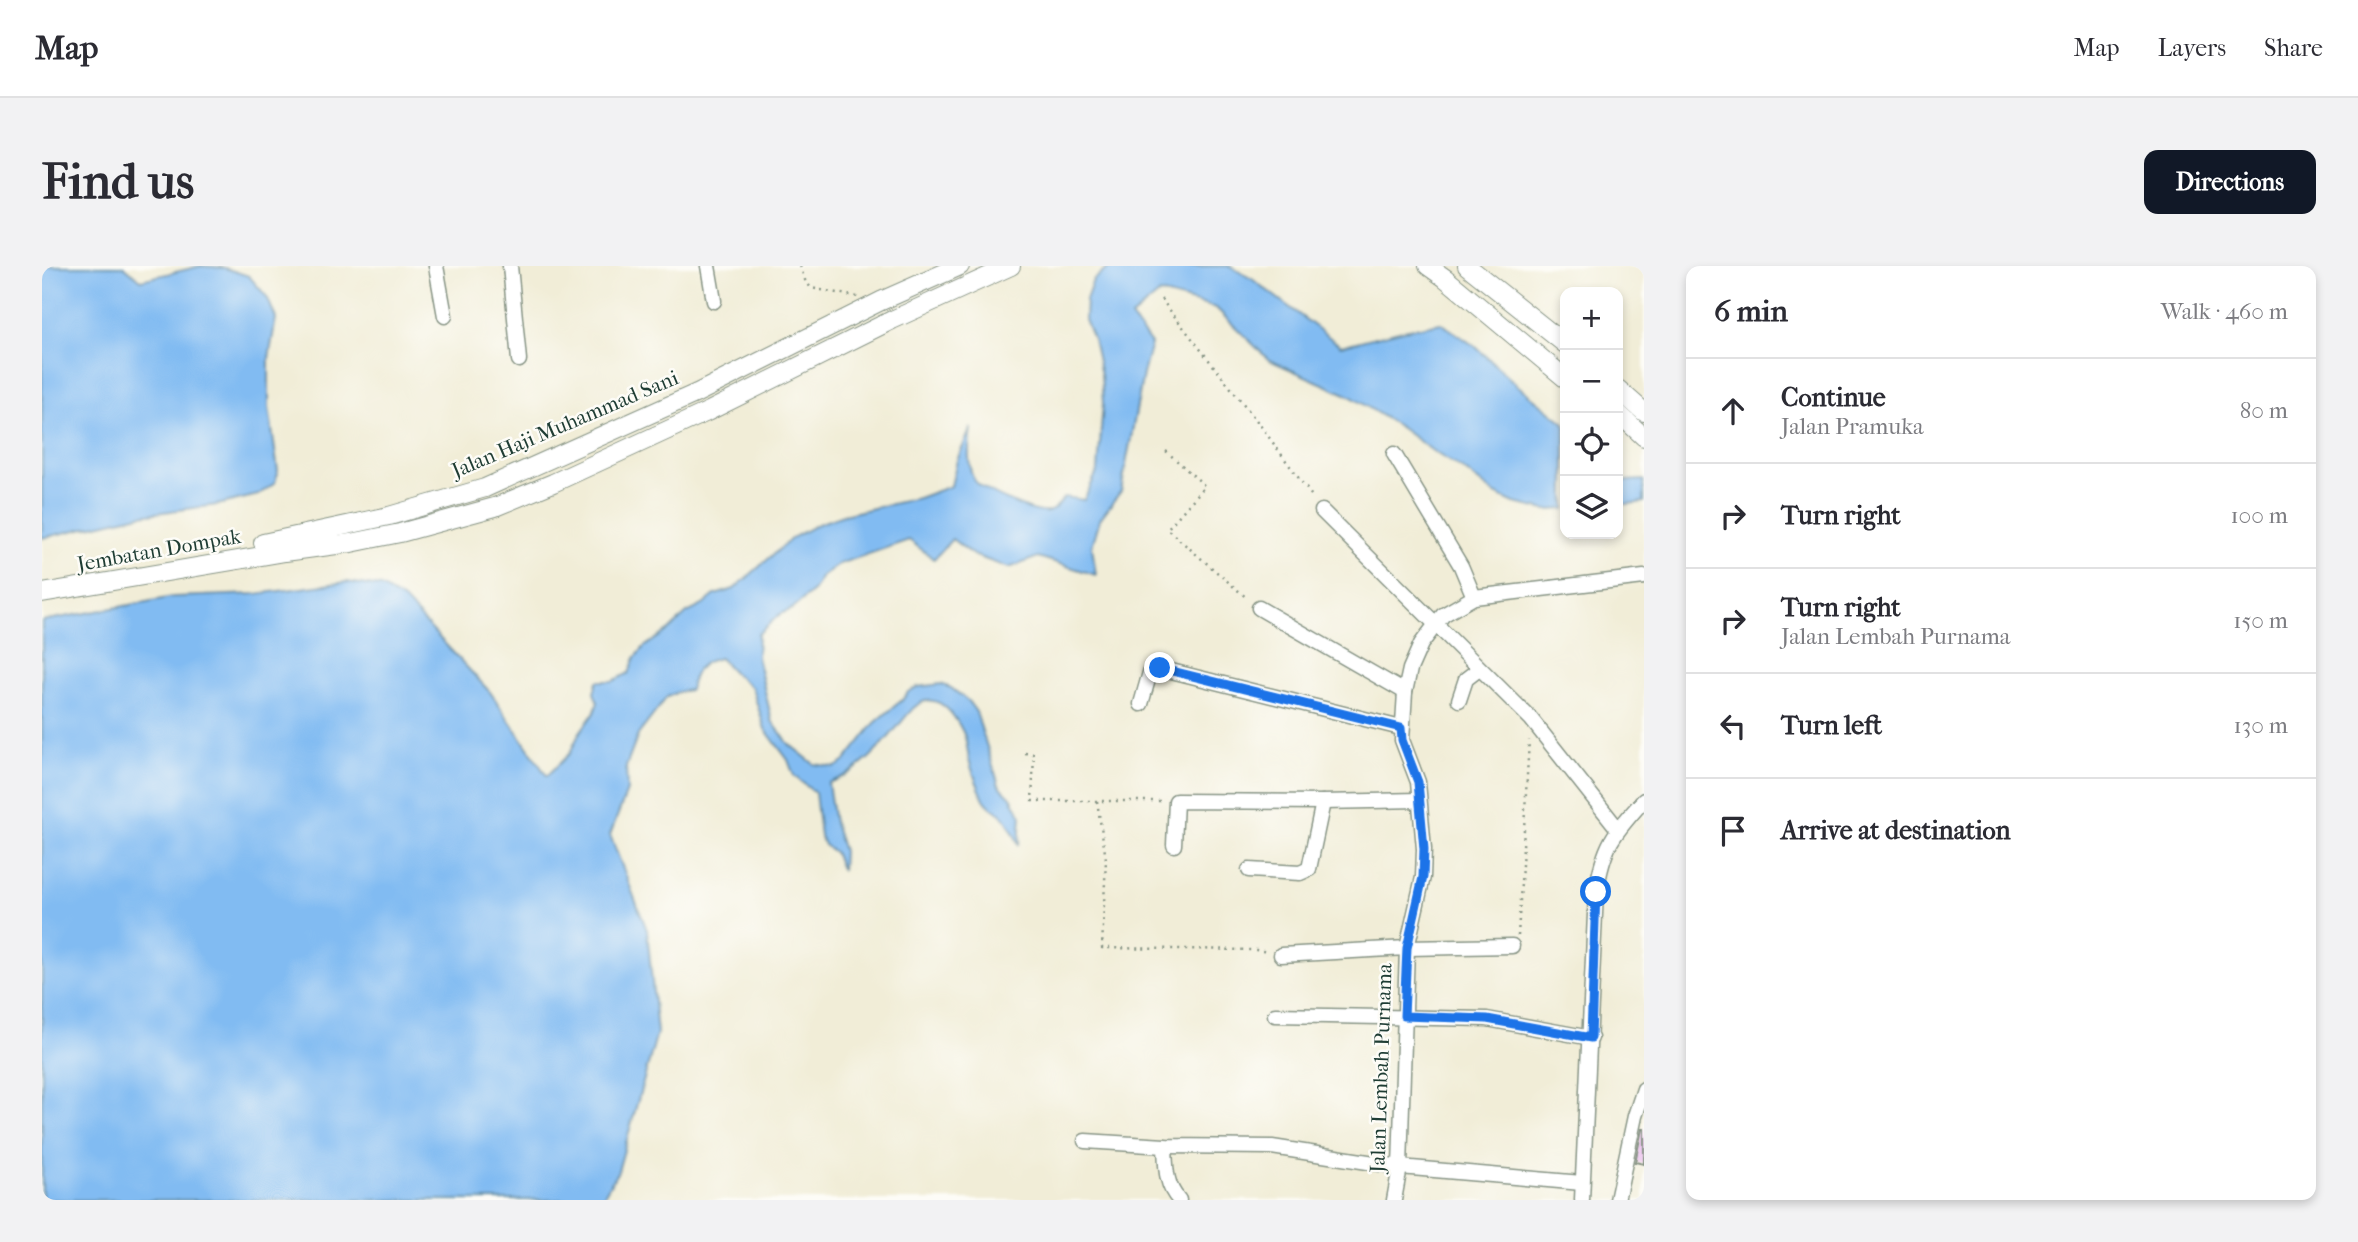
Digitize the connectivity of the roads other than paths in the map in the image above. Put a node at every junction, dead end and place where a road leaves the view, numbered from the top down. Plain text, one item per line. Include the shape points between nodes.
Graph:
1 (436, 266) edge
2 (510, 266) edge
3 (708, 266) edge
4 (960, 266) edge
5 (1011, 266) edge
6 (1428, 266) edge
7 (1467, 266) edge
8 (881, 301) junction
9 (714, 302) dead end
10 (1528, 314) junction
11 (445, 316) dead end
12 (892, 320) junction
13 (1513, 334) junction
14 (1560, 340) edge
15 (1560, 351) edge
16 (519, 360) dead end
17 (1560, 363) edge
18 (1560, 374) edge
19 (1623, 393) edge
20 (1623, 404) edge
21 (1644, 412) edge
22 (1619, 413) edge
23 (1644, 423) edge
24 (1623, 426) edge
25 (1644, 438) edge
26 (1394, 454) dead end
27 (1322, 511) road end
28 (284, 546) junction
29 (1644, 577) edge
30 (42, 581) edge
31 (42, 593) edge
32 (1474, 597) junction
33 (1259, 608) road end
34 (1435, 625) junction
35 (1479, 669) junction
36 (1405, 692) junction
37 (1459, 700) dead end
38 (1141, 704) dead end
39 (1401, 728) junction
40 (1419, 800) junction
41 (1644, 800) edge
42 (1323, 802) junction
43 (1618, 829) junction
44 (1174, 845) dead end
45 (1249, 870) dead end
46 (1512, 946) road end
47 (1407, 948) junction
48 (1281, 955) road end
49 (1275, 1015) dead end
50 (1404, 1016) junction
51 (1591, 1038) junction
52 (1644, 1089) edge
53 (1085, 1141) dead end
54 (1165, 1146) junction
55 (1400, 1167) junction
56 (1583, 1183) junction
57 (1179, 1200) edge
58 (1394, 1200) edge
59 (1582, 1200) edge
60 (1617, 1200) edge

1 - 11 street
2 - 16 street
3 - 9 street
4 - 8 main road, Jalan Haji Muhammad Sani
5 - 12 main road, Jalan Haji Muhammad Sani
6 - 13 main road
7 - 10 main road
8 - 12 main road
8 - 28 main road, Jalan Haji Muhammad Sani via 697,393 485,488
10 - 14 main road
10 - 15 main road
12 - 28 main road, Jalan Haji Muhammad Sani via 695,417 495,507 351,543
13 - 17 main road via 1540,345
13 - 18 main road
19 - 21 main road
20 - 23 main road
22 - 25 main road
24 - 25 main road
26 - 32 street via 1461,566
27 - 34 street
28 - 30 main road, Jalan Haji Muhammad Sani
28 - 31 main road, Jembatan Dompak
29 - 32 street, Jalan Lembah Purnama
32 - 34 street, Jalan Lembah Purnama
33 - 36 street
34 - 35 street
34 - 36 street, Jalan Lembah Purnama via 1421,644
35 - 37 street via 1466,679
35 - 43 street via 1531,719
36 - 39 street, Jalan Lembah Purnama
38 - 39 street via 1155,667
39 - 40 street, Jalan Lembah Purnama
40 - 42 street
40 - 47 street, Jalan Lembah Purnama via 1423,877
41 - 43 street
42 - 44 street via 1176,801
42 - 45 street via 1309,869 1300,873
43 - 51 street via 1606,849 1596,892
46 - 47 street
47 - 48 street
47 - 50 street, Jalan Lembah Purnama
49 - 50 street
50 - 51 street via 1487,1019
50 - 55 street, Jalan Lembah Purnama
51 - 56 street
52 - 60 street
53 - 54 street
54 - 55 street via 1272,1147
54 - 57 street via 1167,1177
55 - 56 street
55 - 58 street, Jalan Lembah Purnama
56 - 59 street

